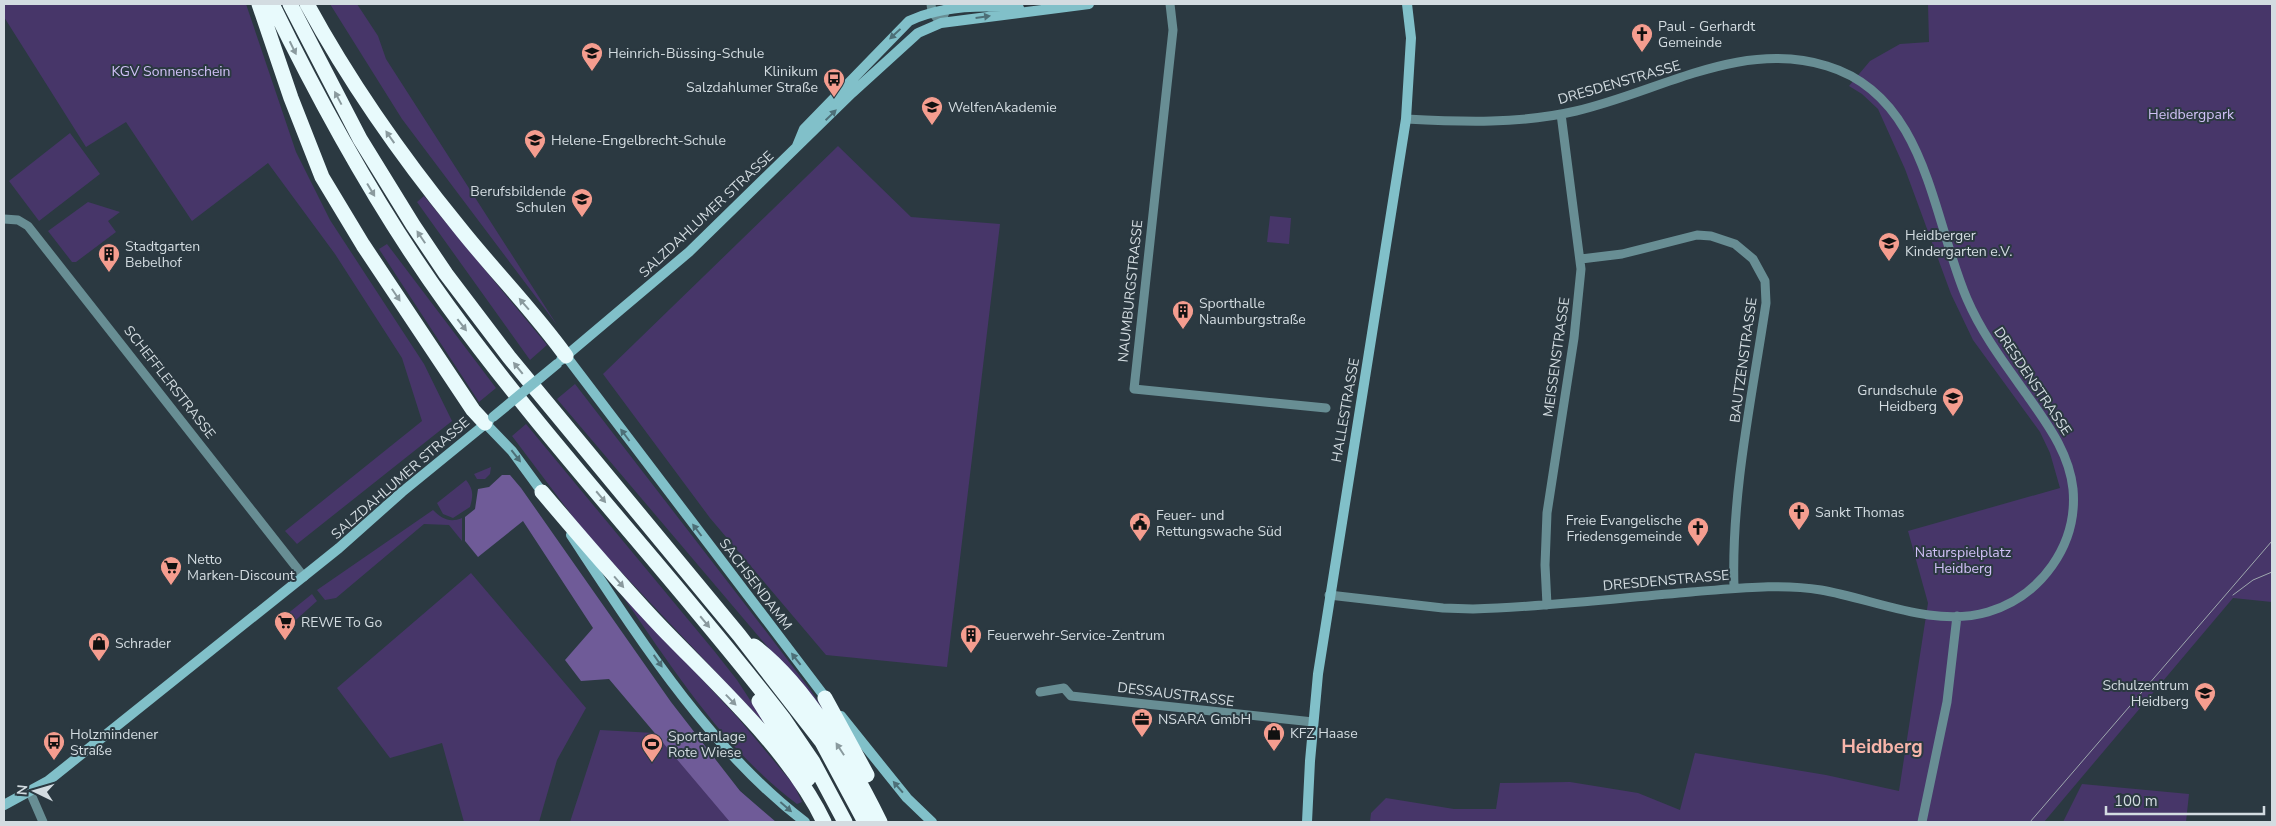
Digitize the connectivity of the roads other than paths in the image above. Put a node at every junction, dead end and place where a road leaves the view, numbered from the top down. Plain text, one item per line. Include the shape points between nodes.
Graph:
1 (259, 4) edge
2 (272, 4) edge
3 (290, 4) edge
4 (306, 4) edge
5 (1089, 4) edge
6 (1170, 4) edge
7 (1407, 4) edge
8 (948, 6) edge
9 (931, 8) edge
10 (1032, 10) junction
11 (941, 23) junction
12 (1561, 114) junction
13 (1406, 118) junction
14 (796, 149) junction
15 (4, 219) edge
16 (1581, 259) junction
17 (561, 360) junction
18 (1326, 408) dead end
19 (489, 420) junction
20 (542, 492) junction
21 (304, 577) junction
22 (1734, 588) junction
23 (1329, 596) junction
24 (1547, 605) junction
25 (1957, 616) junction
26 (739, 635) junction
27 (734, 656) junction
28 (1040, 692) dead end
29 (826, 698) junction
30 (1313, 722) junction
31 (30, 792) junction
32 (4, 805) edge
33 (43, 822) edge
34 (805, 822) edge
35 (824, 822) edge
36 (832, 822) edge
37 (845, 822) edge
38 (865, 822) edge
39 (880, 822) edge
40 (886, 822) edge
41 (932, 822) edge
42 (1307, 822) edge
43 (1922, 822) edge

1 -> 19 highway via 322,177 368,253 468,402
2 -> 27 highway via 306,75 353,160 448,307
26 -> 3 highway via 515,364 446,274 360,139
17 -> 4 highway via 403,155 344,69
5 - 10 main road, SALZDAHLUMER STRASSE
6 - 18 street, NAUMBURGSTRASSE via 1173,30 1134,389
7 - 13 main road, HALLESTRASSE via 1411,38
8 - 9 main road, SALZDAHLUMER STRASSE
8 - 10 main road, SALZDAHLUMER STRASSE
8 - 11 street
9 - 11 street
9 -> 14 main road, SALZDAHLUMER STRASSE via 894,34 804,129
11 -> 10 main road, SALZDAHLUMER STRASSE
14 -> 11 main road, SALZDAHLUMER STRASSE via 910,39
12 - 13 street, DRESDENSTRASSE via 1490,121
12 - 16 street, MEISSENSTRASSE
12 - 25 street, DRESDENSTRASSE via 1724,64 1763,58 1812,62 1841,71 1873,91 1897,117 1924,168 1959,280 1976,318 2059,443 2073,487 2073,509 2067,534 2055,562 2044,577 2032,589 2001,607 1985,613
13 - 23 main road, HALLESTRASSE
14 - 17 main road, SALZDAHLUMER STRASSE via 688,252
15 - 21 street, SCHEFFLERSTRASSE via 18,220 35,234
16 - 22 street, BAUTZENSTRASSE via 1622,254 1697,234 1734,244 1753,259 1764,281 1766,303 1737,504
16 - 24 street, MEISSENSTRASSE via 1574,338 1545,540
17 - 19 main road, SALZDAHLUMER STRASSE, bridge
29 -> 17 main road, SACHSENDAMM
19 -> 20 main road
19 - 21 main road, SALZDAHLUMER STRASSE
20 -> 34 main road via 621,611 681,693 767,790
20 -> 35 highway via 630,595 771,744
21 - 31 main road, SALZDAHLUMER STRASSE
22 - 24 street, DRESDENSTRASSE
22 - 25 street, DRESDENSTRASSE via 1815,589 1928,614
23 - 24 street, DRESDENSTRASSE via 1443,608
23 - 30 main road, HALLESTRASSE
25 - 43 street via 1947,702
26 - 38 highway via 822,742
39 -> 26 highway via 852,767 826,728 771,658
27 - 36 highway
27 - 37 highway via 797,738
28 - 30 street, DESSAUSTRASSE via 1064,688 1071,696
29 - 40 highway via 870,781
41 -> 29 main road, SACHSENDAMM via 901,791
30 - 42 main road, HALLESTRASSE
31 - 32 main road, SALZDAHLUMER STRASSE
31 - 33 street

